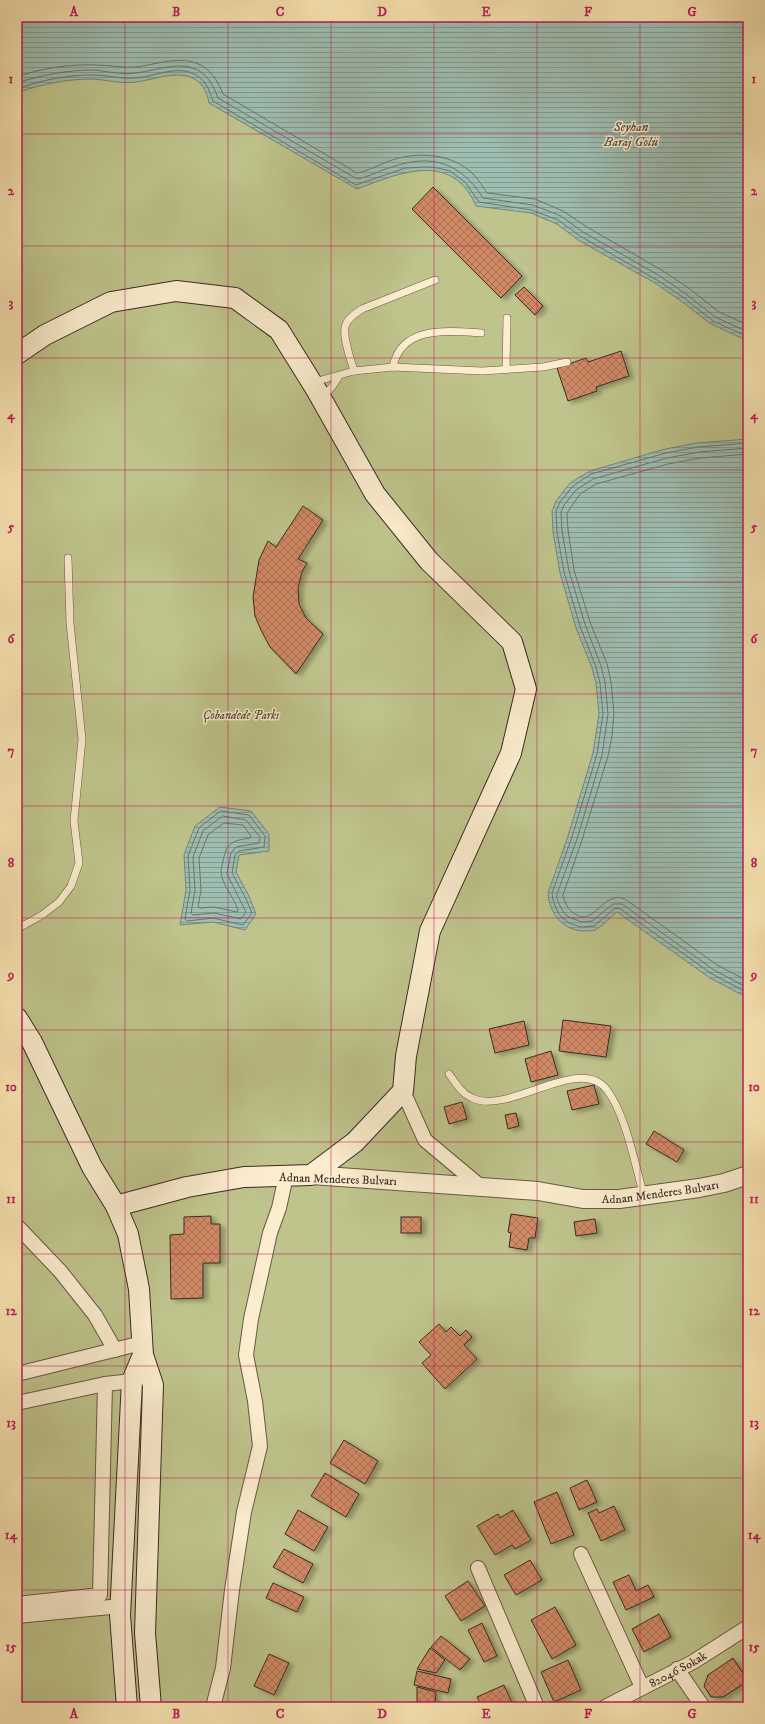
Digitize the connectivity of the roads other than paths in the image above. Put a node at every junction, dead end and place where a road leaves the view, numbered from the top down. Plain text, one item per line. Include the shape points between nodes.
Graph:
1 (435, 280) dead end
2 (507, 318) dead end
3 (481, 333) dead end
4 (17, 354) edge
5 (566, 362) dead end
6 (393, 367) junction
7 (506, 369) junction
8 (354, 371) junction
9 (339, 376) junction
10 (315, 390) junction
11 (68, 558) dead end
12 (17, 929) edge
13 (17, 1018) edge
14 (449, 1074) dead end
15 (403, 1091) junction
16 (311, 1175) junction
17 (748, 1175) edge
18 (286, 1176) junction
19 (480, 1186) junction
20 (644, 1196) junction
21 (116, 1206) junction
22 (17, 1226) edge
23 (142, 1349) junction
24 (115, 1350) junction
25 (17, 1374) edge
26 (132, 1381) junction
27 (105, 1384) junction
28 (17, 1403) edge
29 (581, 1554) dead end
30 (478, 1568) dead end
31 (17, 1604) edge
32 (121, 1606) junction
33 (17, 1616) edge
34 (748, 1627) edge
35 (677, 1669) junction
36 (642, 1687) junction
37 (127, 1707) edge
38 (151, 1707) edge
39 (213, 1707) edge
40 (537, 1707) edge
41 (605, 1707) edge
42 (703, 1707) edge

1 - 8 lane via 362,309 352,316 346,324 345,334
2 - 7 lane
3 - 6 lane via 450,331 420,335 397,352
4 - 10 main road via 45,335 111,302 176,292 235,298 280,330
5 - 7 lane via 543,367
6 - 7 lane via 482,371
6 - 8 lane
8 - 9 lane
9 - 10 lane via 326,377
9 - 10 lane via 332,387
10 - 15 main road via 375,494 429,561 512,642 526,690 511,753 430,931 406,1056
11 - 12 lane via 70,617 82,740 74,821 79,863 71,886 59,902
13 - 21 main road via 32,1042 92,1167
14 - 20 lane via 468,1096 485,1101 511,1098 559,1081 587,1078 600,1084 607,1089 621,1117
15 - 16 main road via 355,1142
15 - 19 street via 425,1140
16 - 18 main road, Adnan Menderes Bulvarı
16 - 19 street, Adnan Menderes Bulvarı
17 - 20 street, Adnan Menderes Bulvarı via 724,1183
18 - 21 main road, Adnan Menderes Bulvarı via 244,1177 187,1187
18 - 39 street via 270,1233 246,1354 260,1446 244,1512 223,1668
19 - 20 street, Adnan Menderes Bulvarı via 583,1198 619,1199
21 - 23 main road via 128,1234 139,1289
22 - 24 street via 60,1271 96,1315
23 - 24 street
23 - 26 main road
23 - 38 main road via 153,1385 146,1632
24 - 25 street
26 - 27 street
26 - 32 main road
27 - 28 street
27 - 31 street via 100,1595
29 - 36 street
30 - 40 street
32 - 33 street
32 - 37 main road
34 - 35 street, 82046 Sokak via 693,1662
35 - 36 street, 82046 Sokak
35 - 42 street
36 - 41 street, 82046 Sokak

